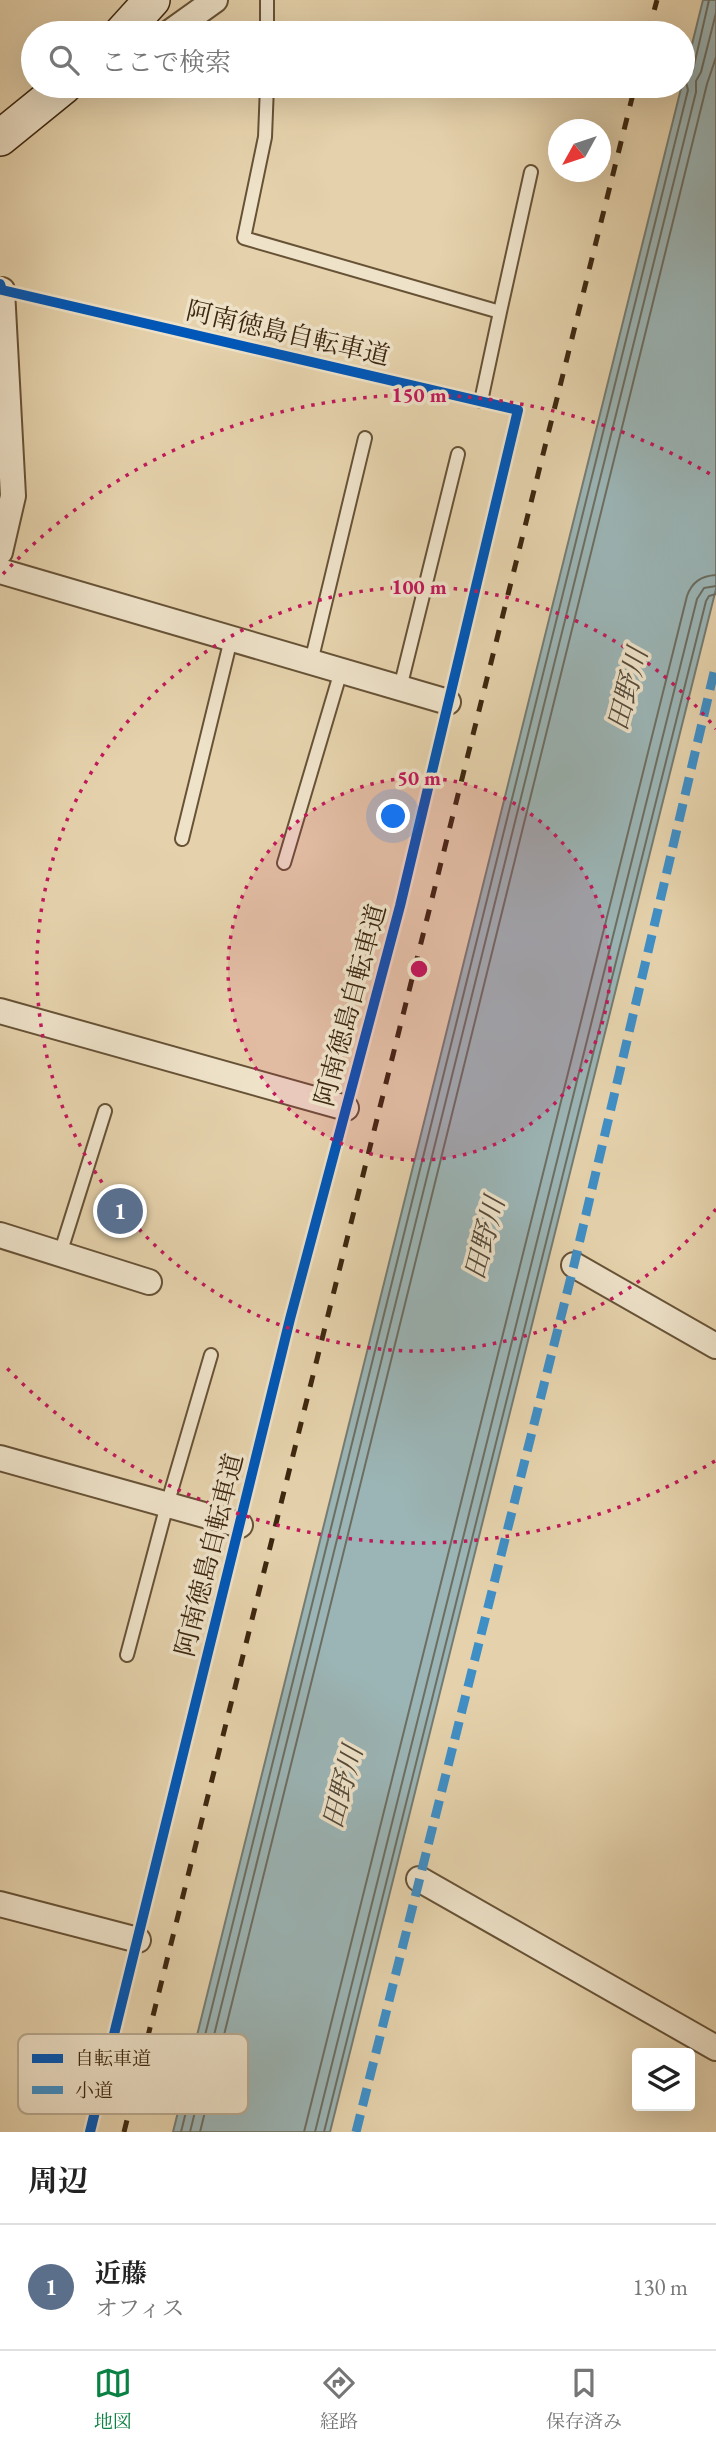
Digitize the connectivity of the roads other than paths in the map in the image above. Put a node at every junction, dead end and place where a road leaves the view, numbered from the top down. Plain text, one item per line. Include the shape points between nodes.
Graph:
1 (152, 0) edge
2 (215, 0) edge
3 (267, 0) edge
4 (134, 21) edge
5 (186, 21) edge
6 (267, 21) edge
7 (49, 98) edge
8 (267, 98) edge
9 (0, 138) edge
10 (531, 172) dead end
11 (2, 290) dead end
12 (500, 312) junction
13 (481, 401) dead end
14 (365, 438) dead end
15 (458, 454) dead end
16 (0, 552) edge
17 (0, 571) edge
18 (231, 639) junction
19 (311, 662) junction
20 (341, 671) junction
21 (400, 688) junction
22 (448, 702) dead end
23 (182, 839) dead end
24 (284, 863) dead end
25 (0, 1011) edge
26 (346, 1108) dead end
27 (105, 1111) dead end
28 (0, 1235) edge
29 (61, 1254) junction
30 (574, 1265) dead end
31 (149, 1282) dead end
32 (716, 1346) edge
33 (211, 1355) dead end
34 (0, 1460) edge
35 (167, 1505) junction
36 (240, 1525) dead end
37 (127, 1655) dead end
38 (419, 1878) dead end
39 (0, 1904) edge
40 (138, 1940) dead end
41 (716, 2048) edge

1 - 4 main road
2 - 5 street
3 - 6 lane
7 - 9 main road
8 - 12 lane via 265,137 244,238
10 - 12 lane
11 - 16 street via 13,496
12 - 13 lane
14 - 19 lane
15 - 21 lane
17 - 18 street
18 - 19 street
18 - 23 lane
19 - 20 street
20 - 21 street
20 - 24 lane
21 - 22 street
25 - 26 street
27 - 29 lane
28 - 29 street
29 - 31 street
30 - 32 street
33 - 35 lane
34 - 35 street
35 - 36 street
35 - 37 lane
38 - 41 street
39 - 40 street

